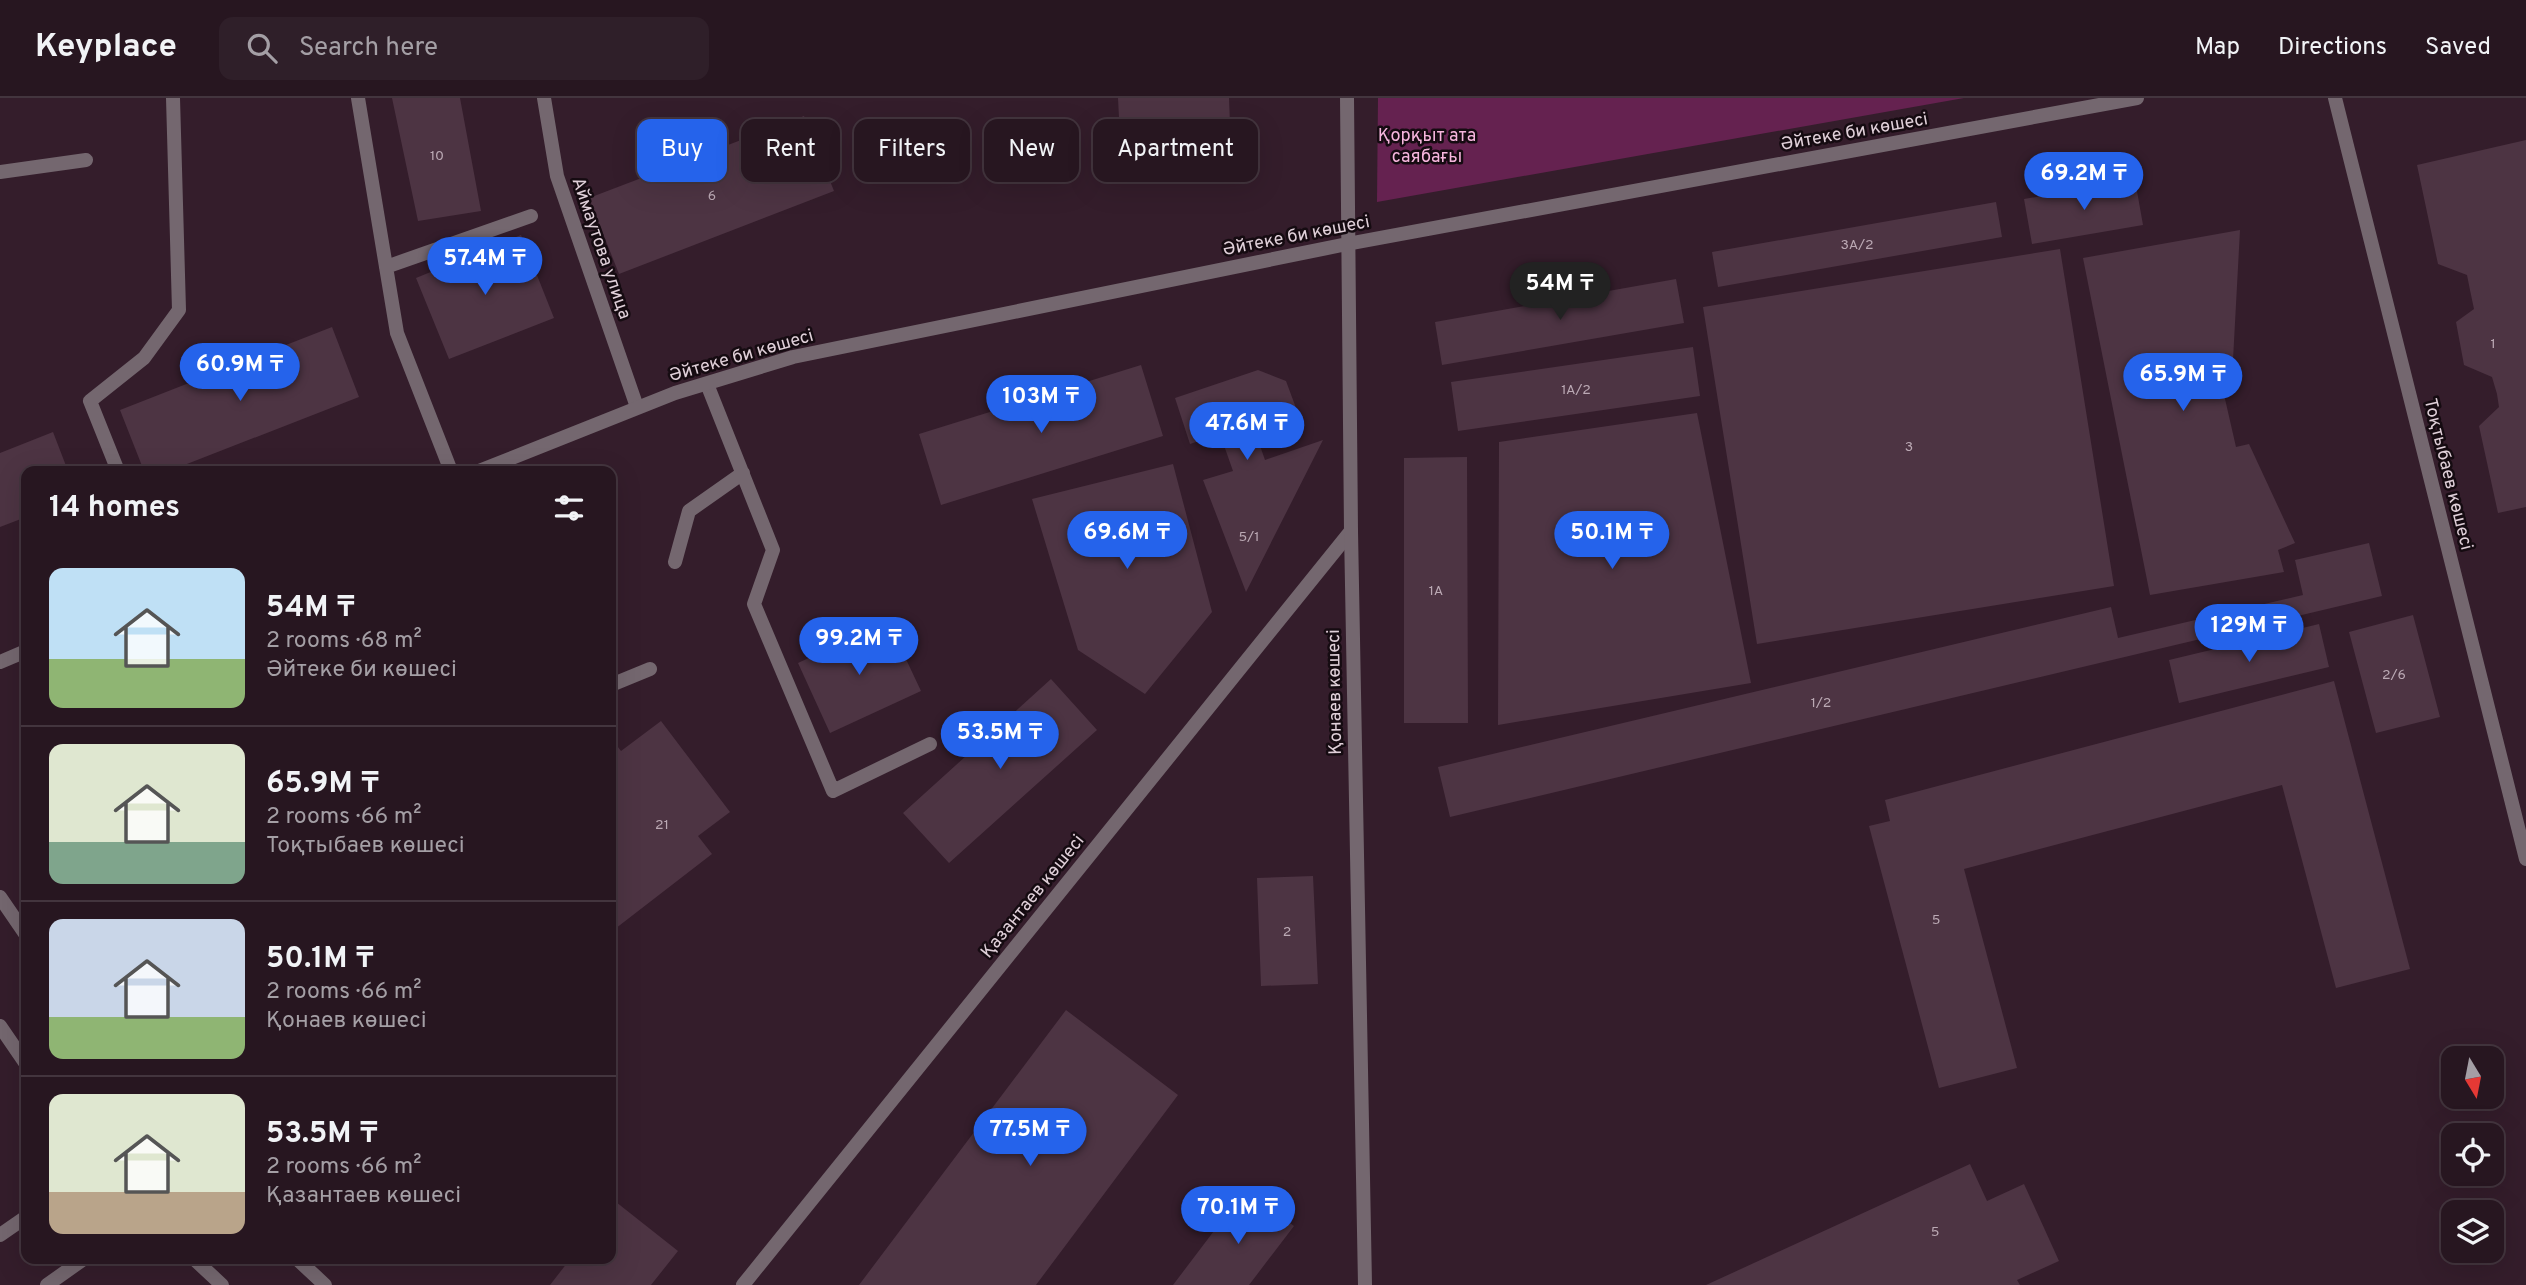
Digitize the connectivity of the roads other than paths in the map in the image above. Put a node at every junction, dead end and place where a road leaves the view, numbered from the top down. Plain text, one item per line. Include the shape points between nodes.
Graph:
1 (173, 98) edge
2 (358, 98) edge
3 (544, 98) edge
4 (1347, 98) edge
5 (2137, 98) edge
6 (2335, 98) edge
7 (86, 160) dead end
8 (0, 172) edge
9 (531, 216) dead end
10 (1348, 244) junction
11 (386, 267) junction
12 (707, 384) junction
13 (637, 407) junction
14 (116, 466) edge
15 (449, 466) edge
16 (491, 466) edge
17 (743, 473) junction
18 (1350, 531) junction
19 (675, 562) dead end
20 (21, 653) edge
21 (0, 662) edge
22 (650, 669) dead end
23 (616, 683) edge
24 (930, 744) dead end
25 (2526, 859) edge
26 (0, 897) edge
27 (21, 928) edge
28 (0, 1026) edge
29 (21, 1057) edge
30 (21, 1220) edge
31 (0, 1235) edge
32 (77, 1264) edge
33 (199, 1264) edge
34 (308, 1264) edge
35 (47, 1285) edge
36 (222, 1285) edge
37 (326, 1285) edge
38 (743, 1285) edge
39 (1365, 1285) edge

1 - 14 street via 179,310 144,358 90,401
2 - 11 street
3 - 13 street, Аймаутова улица via 557,176
4 - 10 street, Қонаев көшесі
5 - 10 street, Әйтеке би көшесі
6 - 25 street, Тоқтыбаев көшесі
7 - 8 street
9 - 11 street
10 - 12 street, Әйтеке би көшесі via 793,357
10 - 18 street, Қонаев көшесі
11 - 15 street via 397,332
12 - 13 street, Әйтеке би көшесі
12 - 17 street
13 - 16 street, Әйтеке би көшесі
17 - 19 street via 688,511
17 - 24 street via 774,550 754,604 833,791
18 - 38 street, Қазантаев көшесі
18 - 39 street, Қонаев көшесі
20 - 21 street
22 - 23 street
26 - 27 street
28 - 29 street
30 - 31 street
32 - 35 street
33 - 36 street
34 - 37 street

